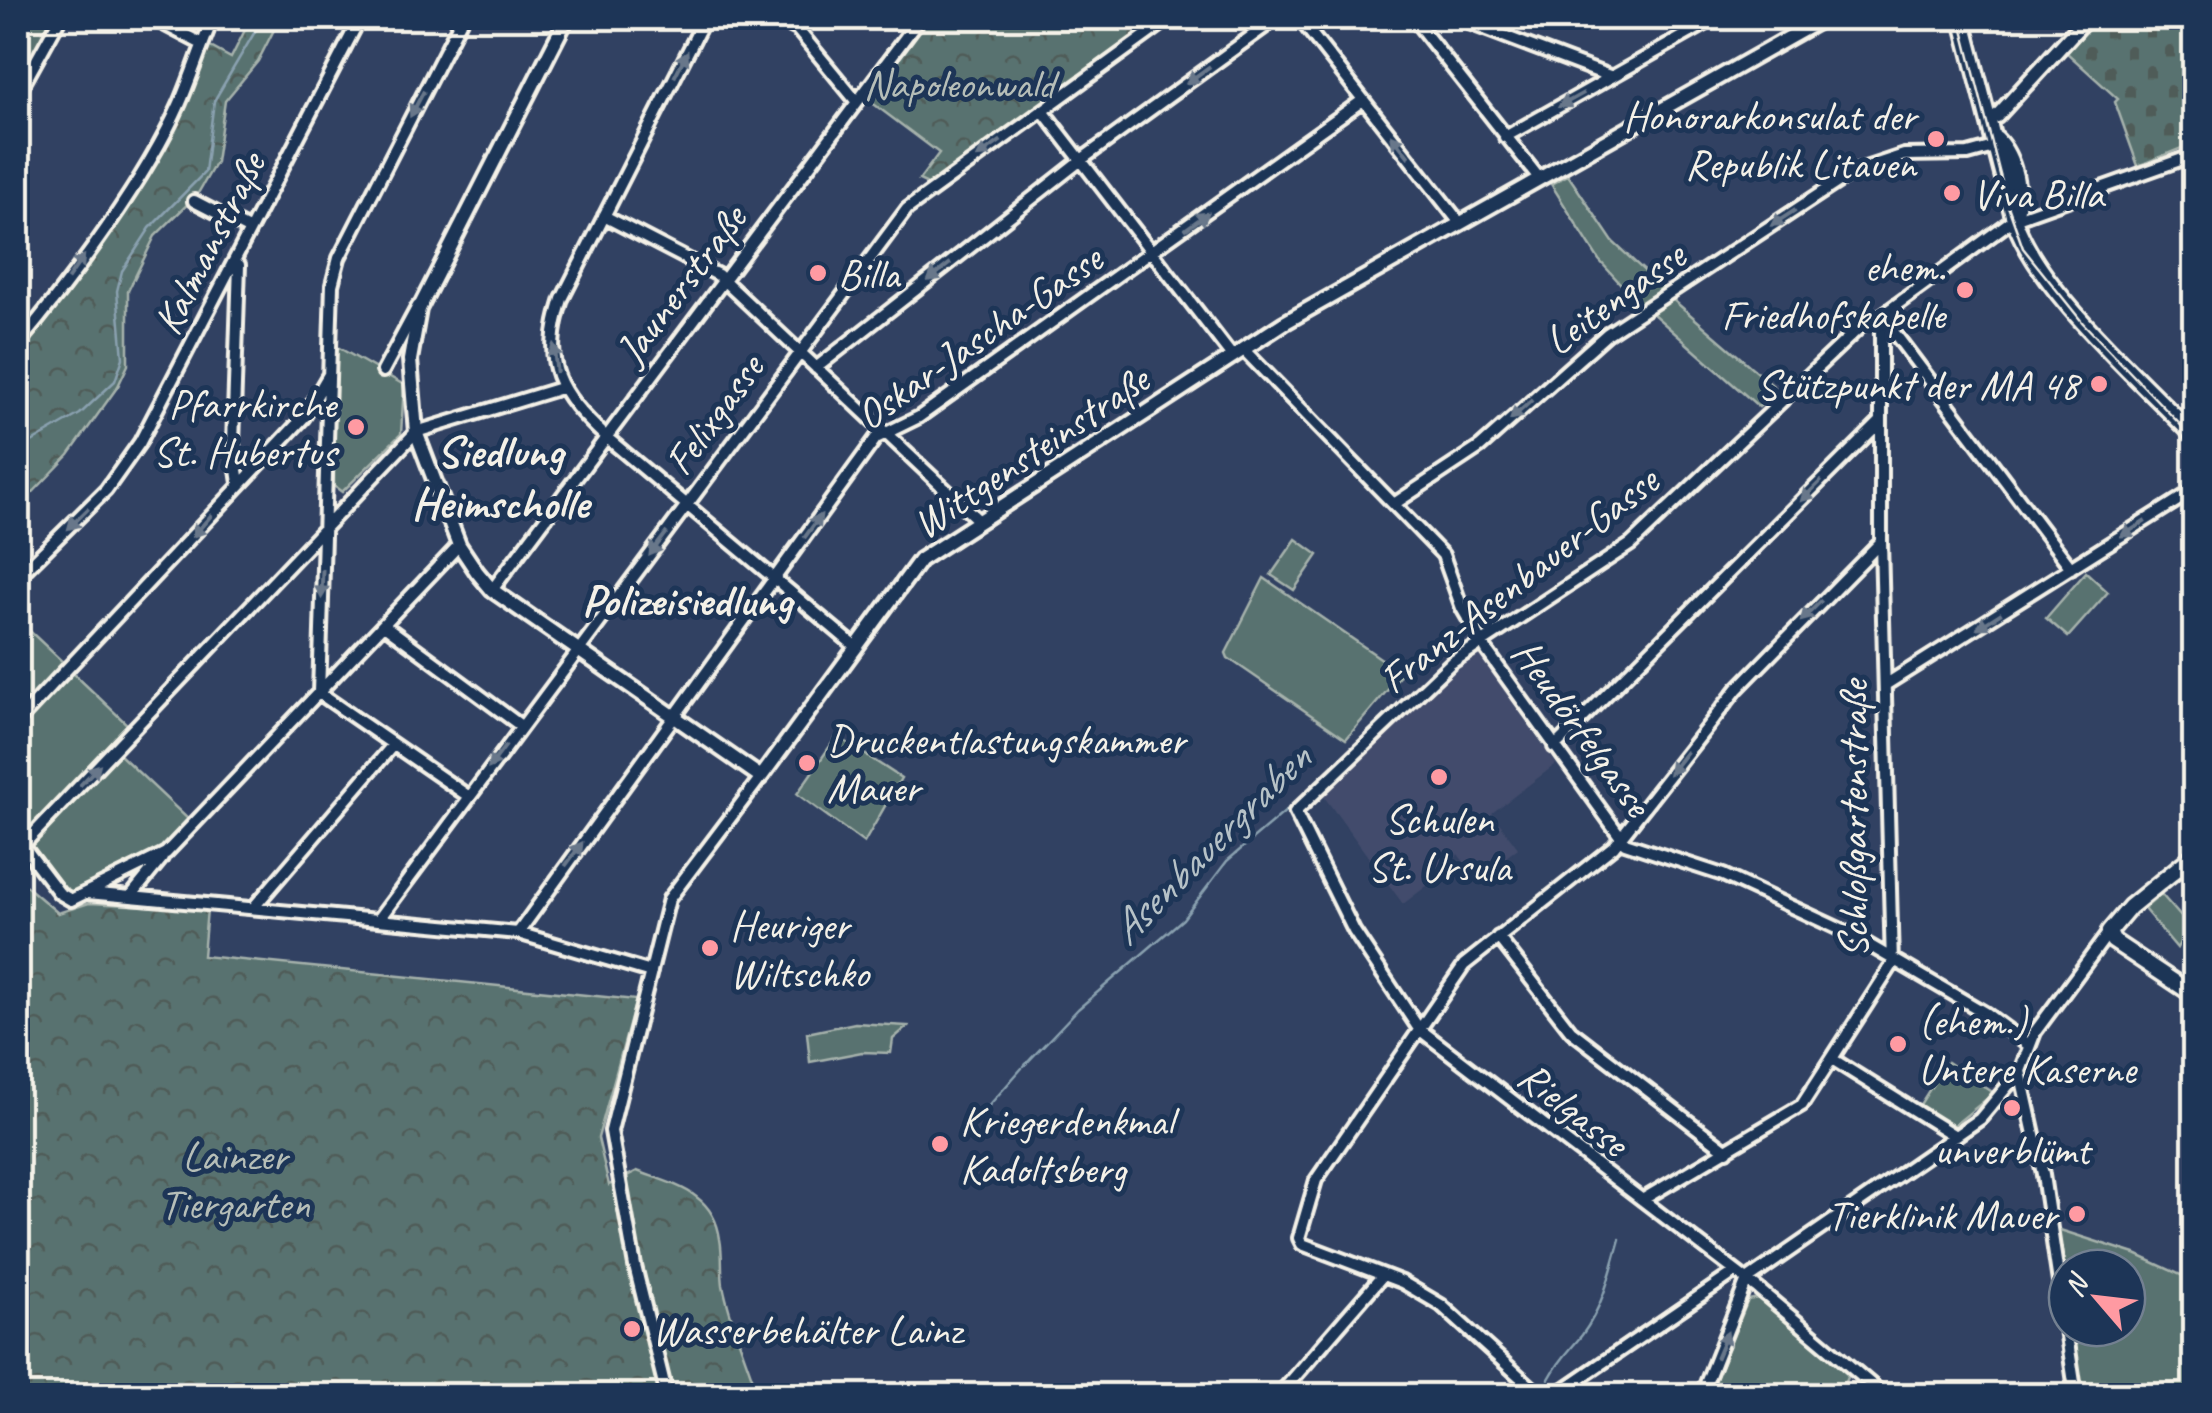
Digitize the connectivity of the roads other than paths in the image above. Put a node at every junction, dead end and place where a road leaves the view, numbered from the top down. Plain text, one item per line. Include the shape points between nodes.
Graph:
1 (22, 18) edge
2 (60, 18) edge
3 (152, 18) edge
4 (213, 18) edge
5 (360, 18) edge
6 (462, 18) edge
7 (566, 18) edge
8 (705, 18) edge
9 (775, 18) edge
10 (804, 18) edge
11 (920, 18) edge
12 (1170, 18) edge
13 (1277, 18) edge
14 (1299, 18) edge
15 (1413, 18) edge
16 (1456, 18) edge
17 (1716, 18) edge
18 (1824, 18) edge
19 (1962, 18) edge
20 (2087, 18) edge
21 (18, 26) edge
22 (797, 29) junction
23 (202, 44) junction
24 (1612, 77) junction
25 (18, 94) edge
26 (1363, 100) junction
27 (857, 102) junction
28 (1044, 111) junction
29 (1994, 136) junction
30 (1505, 137) junction
31 (2194, 155) edge
32 (1081, 160) junction
33 (1539, 178) junction
34 (194, 201) dead end
35 (604, 216) junction
36 (2014, 219) junction
37 (1460, 223) junction
38 (250, 230) junction
39 (1152, 252) junction
40 (239, 258) junction
41 (433, 276) junction
42 (722, 280) junction
43 (1879, 322) junction
44 (18, 344) edge
45 (798, 352) junction
46 (1237, 352) junction
47 (816, 368) junction
48 (331, 371) junction
49 (383, 371) dead end
50 (562, 388) junction
51 (1880, 422) junction
52 (416, 432) junction
53 (885, 433) junction
54 (2194, 436) edge
55 (606, 437) junction
56 (239, 483) junction
57 (2194, 490) edge
58 (1394, 504) junction
59 (687, 506) junction
60 (979, 521) junction
61 (324, 528) junction
62 (1881, 542) junction
63 (459, 545) junction
64 (2071, 568) junction
65 (18, 576) edge
66 (775, 578) junction
67 (492, 590) junction
68 (384, 625) junction
69 (1480, 641) junction
70 (856, 647) junction
71 (577, 651) junction
72 (1885, 686) junction
73 (319, 693) junction
74 (673, 718) junction
75 (18, 721) edge
76 (522, 726) junction
77 (393, 746) junction
78 (1554, 747) junction
79 (761, 777) junction
80 (468, 796) junction
81 (1295, 812) joint
82 (1620, 838) junction
83 (20, 842) edge
84 (166, 853) junction
85 (2194, 855) edge
86 (87, 894) junction
87 (131, 896) junction
88 (254, 907) junction
89 (378, 919) junction
90 (2109, 932) junction
91 (518, 933) junction
92 (1498, 938) junction
93 (1892, 956) junction
94 (650, 972) junction
95 (2194, 995) edge
96 (1419, 1029) junction
97 (2027, 1044) junction
98 (1832, 1060) junction
99 (2020, 1071) junction
100 (1955, 1136) junction
101 (1727, 1150) junction
102 (1642, 1200) junction
103 (1736, 1272) junction
104 (1383, 1275) junction
105 (1747, 1280) junction
106 (667, 1396) edge
107 (1278, 1396) edge
108 (1541, 1396) edge
109 (1554, 1396) edge
110 (1701, 1396) edge
111 (1885, 1396) edge
112 (2076, 1396) edge

1 - 21 street
2 - 25 street
3 - 23 street
4 - 23 street
5 - 38 street, Kalmanstraße
6 -> 48 street via 338,258
7 - 41 street
35 -> 8 street
9 - 22 street
10 - 22 street
11 - 27 street, Jaunerstraße
12 - 28 street, Felixgasse
13 -> 32 street
14 - 26 street
15 - 30 street
16 - 24 street
17 - 24 street
18 - 33 street, Wittgensteinstraße
19 - 29 main road
20 - 29 street via 1998,116
22 - 27 street
44 -> 23 street via 155,148
24 -> 30 street
37 -> 26 street
39 -> 26 street, Oskar-Jascha-Gasse
27 - 42 street, Jaunerstraße
28 - 32 street, Heudörfelgasse
28 -> 45 street, Felixgasse via 907,209
29 - 36 main road
29 -> 58 street, Leitengasse via 1968,154 1904,155 1853,172 1607,334 1480,448
30 - 33 street
31 - 36 street, Franz-Asenbauer-Gasse
32 - 39 street, Heudörfelgasse
32 -> 47 street
33 - 37 street, Wittgensteinstraße
34 - 38 street
35 - 42 street
50 -> 35 street via 554,367 555,322
36 - 43 street, Franz-Asenbauer-Gasse via 1883,312
36 - 54 main road via 2031,255 2074,308
37 - 46 street, Wittgensteinstraße
38 - 40 street, Kalmanstraße
39 - 46 street, Heudörfelgasse
39 - 53 street, Oskar-Jascha-Gasse via 919,416
40 - 56 street
40 -> 65 street, Kalmanstraße via 140,442 106,490
41 - 49 street
41 - 52 street via 413,330
42 - 45 street
42 - 55 street, Jaunerstraße
43 - 51 street, Schloßgartenstraße
43 - 64 street via 1892,330
43 - 69 street, Franz-Asenbauer-Gasse via 1870,319 1853,333 1631,544
45 - 47 street
45 - 59 street, Felixgasse
46 - 58 street, Heudörfelgasse
46 - 60 street, Wittgensteinstraße
47 - 53 street
48 - 56 street via 304,417
48 - 61 street
50 - 52 street
50 - 55 street
51 - 62 street, Schloßgartenstraße
51 -> 78 street
52 - 61 street
52 - 63 street
53 - 60 street
66 -> 53 street, Oskar-Jascha-Gasse
55 - 59 street
55 - 67 street, Jaunerstraße
56 -> 75 street
57 -> 64 street
58 - 69 street, Heudörfelgasse via 1447,560
59 - 66 street
59 -> 71 street, Felixgasse
60 - 70 street, Wittgensteinstraße via 920,560
61 -> 73 street
83 -> 61 street
62 - 72 street, Schloßgartenstraße
62 -> 82 street via 1737,689
63 - 67 street
63 - 68 street
64 -> 72 street
66 - 70 street
66 - 74 street, Oskar-Jascha-Gasse
67 - 71 street
68 - 73 street
68 - 76 street
69 - 78 street, Heudörfelgasse
69 - 81 street, Franz-Asenbauer-Gasse
70 - 79 street, Wittgensteinstraße
71 - 74 street
71 - 76 street, Felixgasse
72 - 93 street, Schloßgartenstraße
73 - 77 street
73 - 84 street
74 - 79 street
91 -> 74 street, Oskar-Jascha-Gasse
76 -> 80 street, Felixgasse
77 - 80 street
77 - 88 street
78 - 82 street, Heudörfelgasse
79 - 94 street, Wittgensteinstraße via 669,900
80 - 89 street, Felixgasse
81 - 96 street, Rielgasse via 1354,931
82 - 92 street
82 - 93 street, Heudörfelgasse via 1649,854 1724,875
83 - 86 street via 64,898
84 - 86 street
84 - 87 street
85 - 90 main road
86 - 87 street
87 - 88 street
88 - 89 street
89 - 91 street
90 - 95 main road
90 - 97 street
91 - 94 street
92 - 96 street via 1464,965
92 - 101 street via 1571,1031
93 - 97 street, Heudörfelgasse
93 - 98 street, Schloßgartenstraße
94 - 106 street, Wittgensteinstraße via 611,1132
96 - 102 street, Rielgasse
96 - 104 street via 1312,1186 1300,1242
97 - 99 street
98 - 100 street
98 - 101 street, Schloßgartenstraße via 1802,1105
99 - 100 street via 1992,1109
99 - 112 street via 2043,1175
100 - 105 street
101 - 102 street, Schloßgartenstraße
102 - 103 street, Rielgasse
103 - 105 street, Rielgasse
103 - 109 street
104 - 107 street
104 - 108 street via 1452,1313
110 -> 105 street
105 - 111 street, Rielgasse

